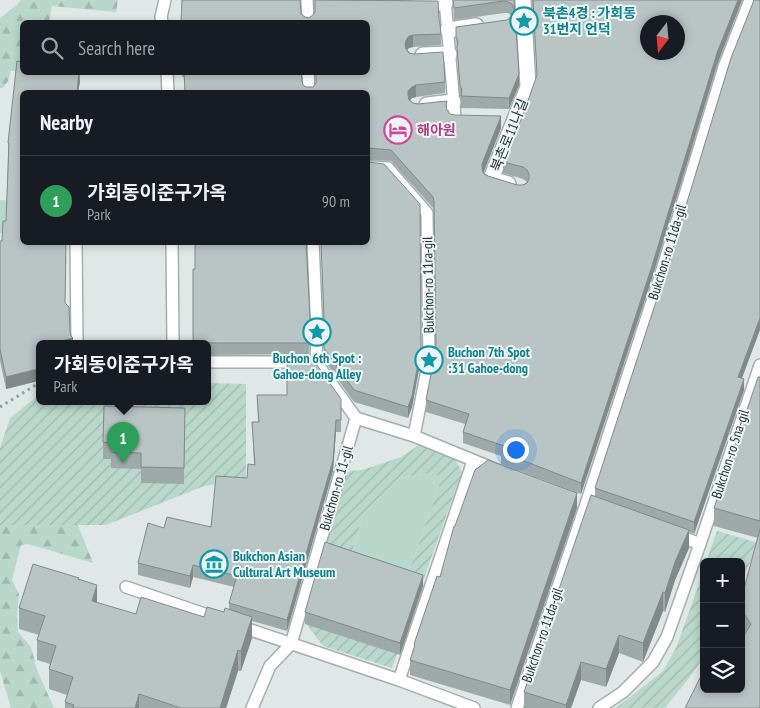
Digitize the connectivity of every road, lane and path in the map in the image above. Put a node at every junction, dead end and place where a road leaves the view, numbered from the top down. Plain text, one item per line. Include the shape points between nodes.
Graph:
1 (165, 0) edge
2 (307, 0) edge
3 (523, 0) edge
4 (750, 0) edge
5 (445, 2) edge
6 (406, 3) edge
7 (162, 20) edge
8 (308, 20) edge
9 (486, 25) edge
10 (448, 30) junction
11 (449, 54) junction
12 (414, 56) edge
13 (166, 75) edge
14 (308, 75) edge
15 (168, 90) edge
16 (309, 90) edge
17 (417, 106) edge
18 (454, 109) junction
19 (472, 117) edge
20 (499, 118) edge
21 (516, 119) junction
22 (370, 166) edge
23 (520, 188) edge
24 (76, 245) edge
25 (172, 245) edge
26 (313, 245) edge
27 (77, 340) edge
28 (173, 340) edge
29 (211, 362) edge
30 (316, 362) junction
31 (760, 365) edge
32 (36, 385) edge
33 (0, 407) edge
34 (356, 418) junction
35 (414, 436) junction
36 (473, 461) junction
37 (508, 474) edge
38 (665, 532) edge
39 (700, 544) junction
40 (126, 587) dead end
41 (291, 644) junction
42 (399, 680) junction
43 (252, 708) edge
44 (474, 708) edge
45 (517, 708) edge
46 (599, 708) edge

1 - 7 lane
2 - 8 lane
3 - 21 street, 북촌로11나길 via 528,87
4 - 45 lane, Bukchon-ro 11da-gil via 724,67 659,280
5 - 6 street
5 - 10 lane
9 - 10 street
10 - 11 lane
11 - 12 street
11 - 18 lane
13 - 15 lane
14 - 16 lane
17 - 18 street
18 - 19 street
20 - 21 street
21 - 23 street, 북촌로11나길 via 492,179
22 - 35 lane, Bukchon-ro 11ra-gil via 388,168 427,213 429,360
24 - 27 lane
25 - 28 lane
26 - 30 lane
29 - 30 lane
30 - 34 lane
31 - 39 lane, Bukchon-ro 5na-gil
32 - 33 path
34 - 35 lane
34 - 41 lane, Bukchon-ro 11-gil
35 - 36 lane
36 - 37 lane
36 - 42 lane
38 - 39 lane
39 - 46 lane, Bukchon-ro 5na-gil via 667,637 653,662 623,692
40 - 41 lane
41 - 42 lane
41 - 43 lane, Bukchon-ro 11-gil via 270,666
42 - 44 lane

